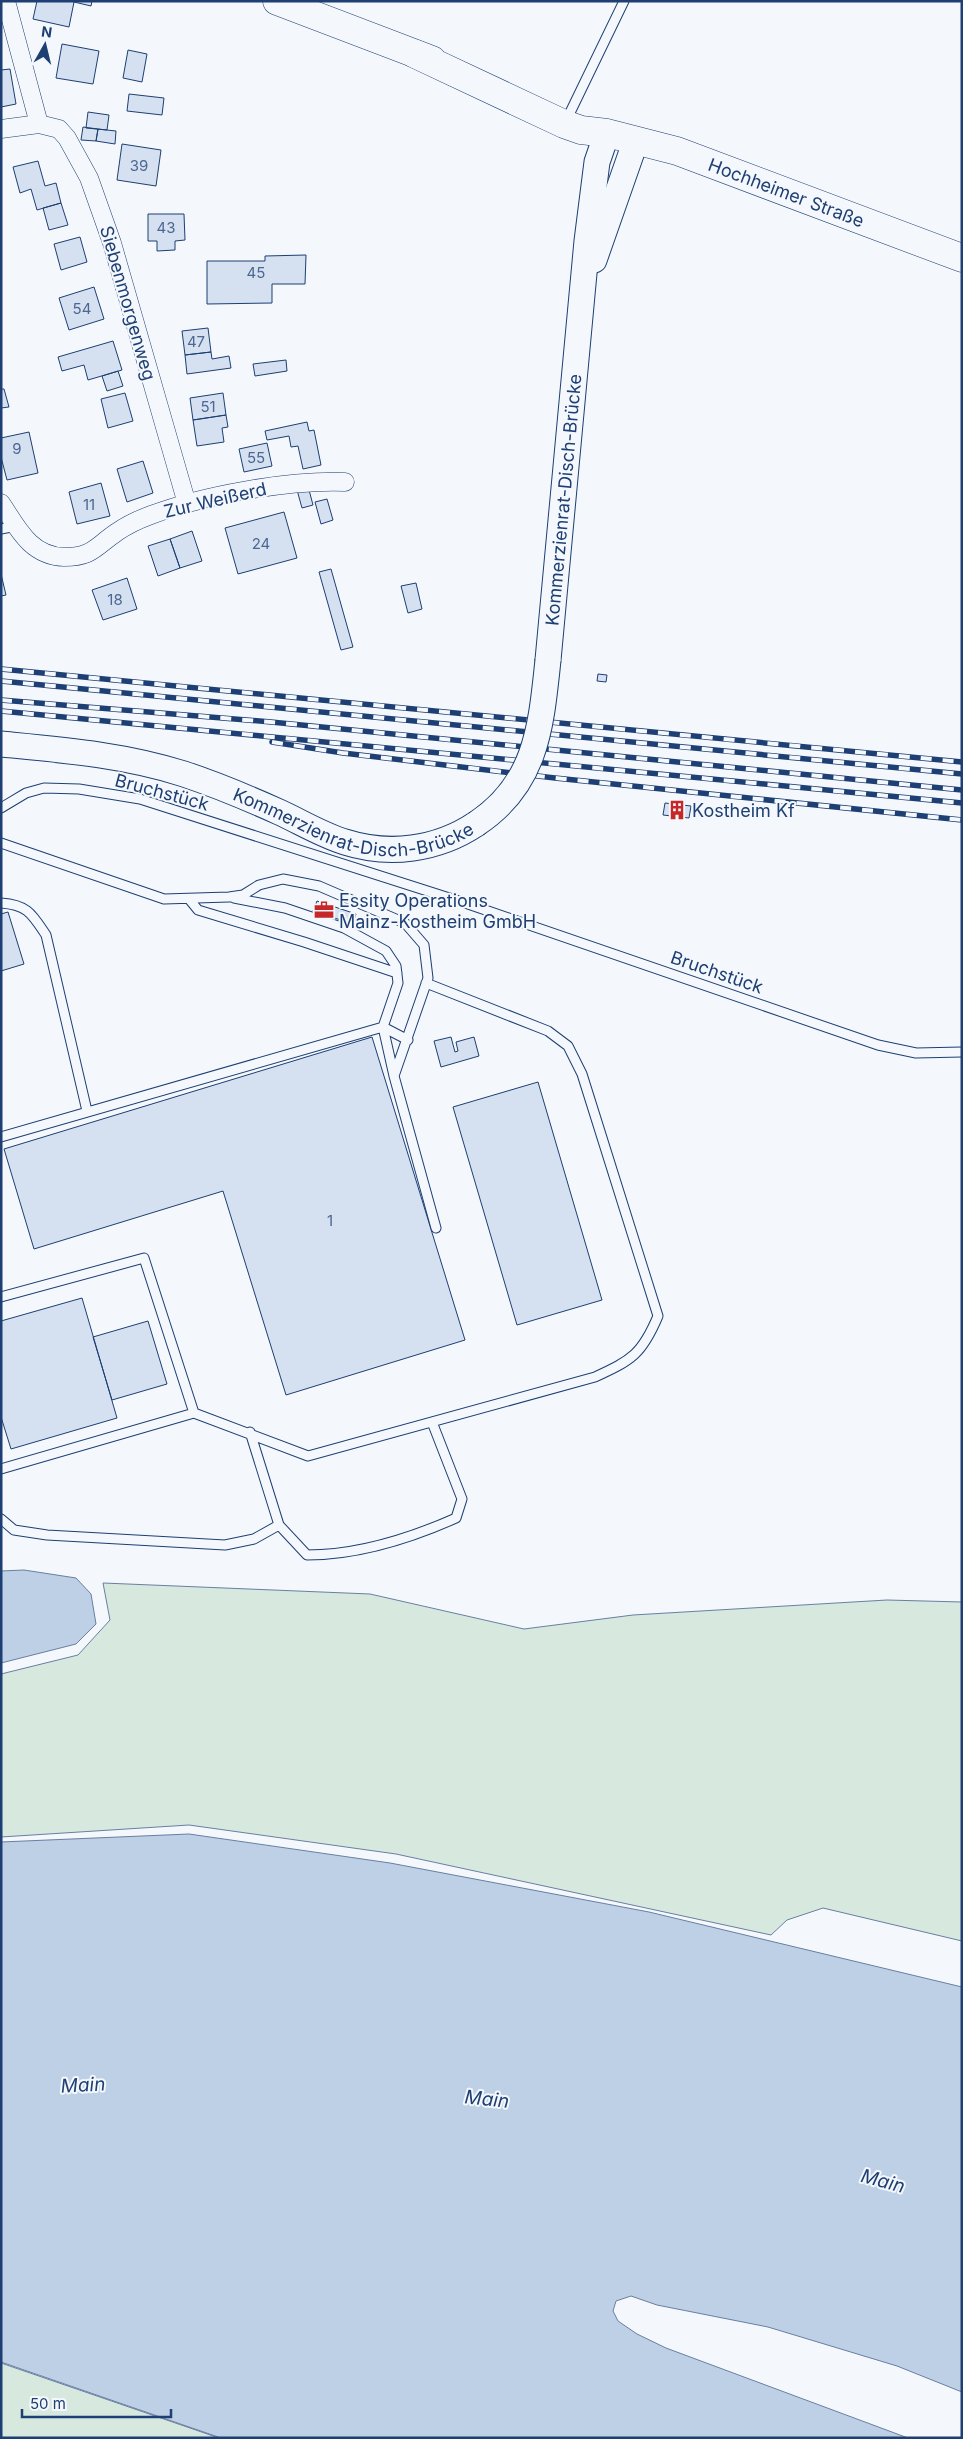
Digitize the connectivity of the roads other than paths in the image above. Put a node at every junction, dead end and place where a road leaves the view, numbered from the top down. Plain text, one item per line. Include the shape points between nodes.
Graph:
1 (6, 1) edge
2 (277, 1) edge
3 (624, 1) edge
4 (566, 121) junction
5 (39, 124) junction
6 (1, 129) edge
7 (607, 133) junction
8 (636, 140) junction
9 (962, 258) edge
10 (583, 285) junction
11 (344, 482) dead end
12 (1, 503) edge
13 (187, 504) junction
14 (8, 528) edge
15 (1, 744) edge
16 (4, 807) edge
17 (1, 843) edge
18 (229, 897) junction
19 (190, 899) junction
20 (1, 903) edge
21 (397, 973) junction
22 (426, 983) junction
23 (383, 1027) junction
24 (408, 1040) junction
25 (962, 1052) edge
26 (394, 1076) junction
27 (87, 1111) junction
28 (1, 1137) edge
29 (436, 1228) dead end
30 (1, 1297) edge
31 (194, 1413) junction
32 (432, 1422) junction
33 (250, 1432) junction
34 (1, 1469) edge
35 (1, 1519) edge
36 (279, 1525) junction

1 - 5 street
2 - 4 main road, Hochheimer Straße via 415,54
3 - 4 lane
4 - 7 main road, Hochheimer Straße via 581,130
5 - 6 street, Siebenmorgenweg
5 - 13 street, Siebenmorgenweg via 58,129 67,138 89,178 112,243
7 - 8 main road, Hochheimer Straße
7 - 10 street, Kommerzienrat-Disch-Brücke via 597,162
8 - 9 main road, Hochheimer Straße via 677,151
8 - 10 street, Kommerzienrat-Disch-Brücke via 601,246
10 - 15 street, Kommerzienrat-Disch-Brücke, bridge via 538,736 531,760 519,781 504,801 476,824 442,841 418,848 369,848 345,842 247,797 184,774 100,754
11 - 13 street, Zur Weißerd via 319,481 267,487
12 - 14 street, Zur Weißerd
13 - 14 street, Zur Weißerd via 150,516 117,532 93,552 78,556 63,557 34,547
16 - 25 lane, Bruchstück via 44,788 79,789 140,800 465,903 878,1045 916,1053
17 - 19 lane via 164,900
18 - 19 lane
18 - 21 lane via 285,908 344,928 386,951
18 - 22 lane via 283,880 319,886 374,908 405,923 424,945
19 - 21 lane via 198,910
20 - 27 lane via 16,904 31,912 46,935
21 - 23 lane via 398,983
22 - 24 lane
22 - 32 lane via 548,1031 568,1046 582,1074 658,1316 647,1341 621,1365 595,1377
23 - 24 lane
23 - 26 lane
23 - 27 lane
24 - 26 lane
26 - 29 lane
27 - 28 lane
30 - 31 lane via 144,1258
31 - 33 lane
31 - 34 lane
32 - 33 lane via 308,1456
32 - 36 lane via 462,1499 456,1518 428,1531 336,1555 307,1555
33 - 36 lane
35 - 36 lane via 14,1530 47,1535 225,1545 254,1539

